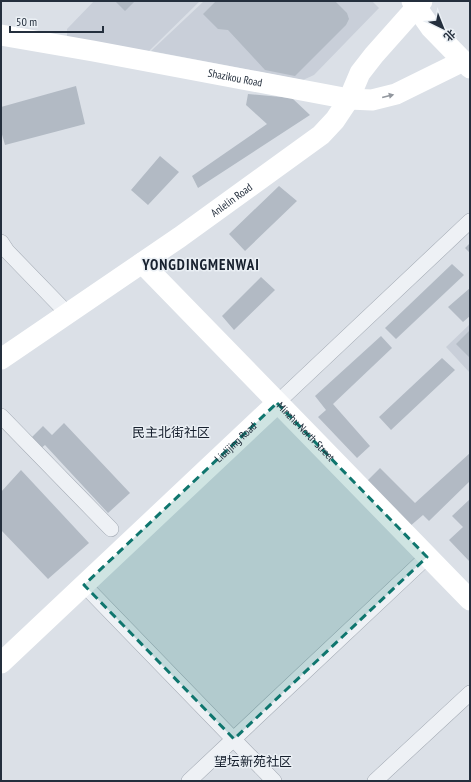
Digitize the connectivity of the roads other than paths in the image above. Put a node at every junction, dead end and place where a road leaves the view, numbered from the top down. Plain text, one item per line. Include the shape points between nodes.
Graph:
1 (417, 3) edge
2 (1, 35) edge
3 (467, 64) edge
4 (349, 100) junction
5 (470, 221) edge
6 (1, 242) edge
7 (142, 262) junction
8 (67, 313) junction
9 (1, 359) edge
10 (277, 403) junction
11 (1, 416) edge
12 (111, 529) dead end
13 (427, 557) junction
14 (84, 585) junction
15 (470, 600) edge
16 (1, 663) edge
17 (470, 693) edge
18 (234, 739) junction
19 (189, 781) edge
20 (274, 781) edge
21 (375, 781) edge

1 - 3 street via 431,28
1 - 4 street, Anlelin Road via 360,73
2 - 4 street, Shazikou Road via 93,50
4 -> 3 street, Shazikou Road via 372,100 396,94
4 - 7 street, Anlelin Road via 321,135
5 - 10 street, Liulijing Road
6 - 8 street
7 - 8 street, Anlelin Road
7 - 10 street, Minzhu North Street
8 - 9 street, Anlelin Road
10 - 13 street, Minzhu North Street
10 - 14 street, Liulijing Road
11 - 12 street
13 - 15 street, Minzhu North Street
13 - 18 street
14 - 16 street, Liulijing Road
14 - 18 street
17 - 21 street
18 - 19 street
18 - 20 street

